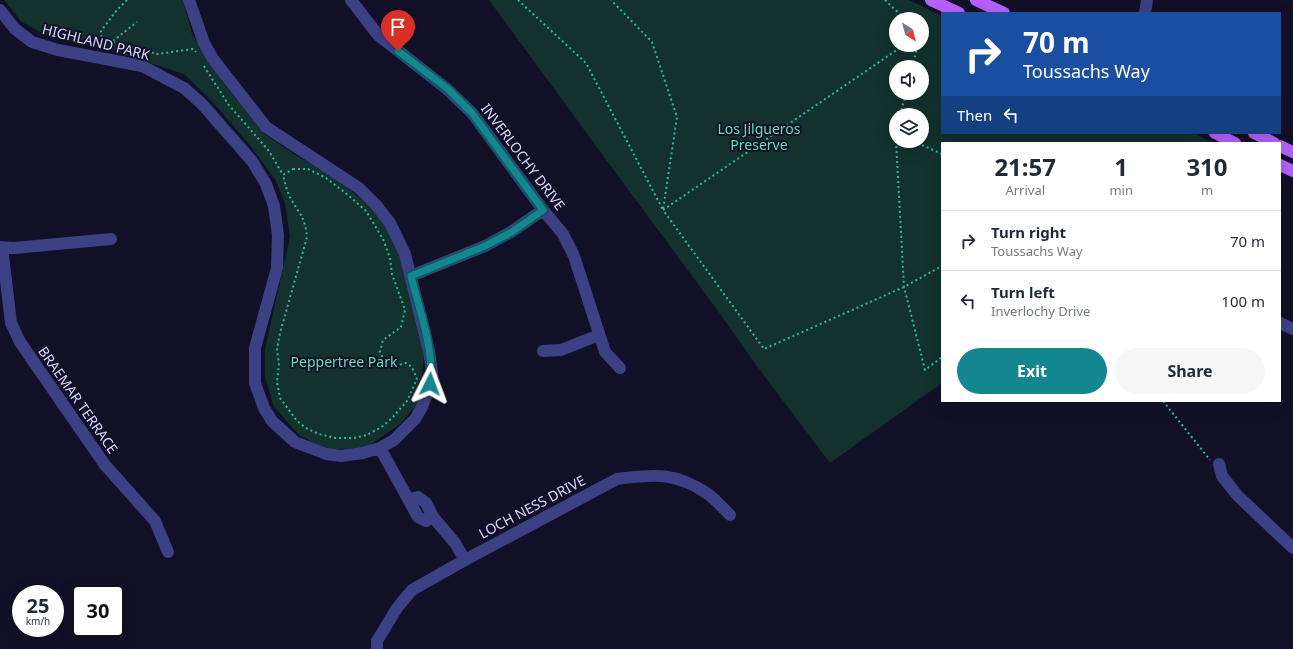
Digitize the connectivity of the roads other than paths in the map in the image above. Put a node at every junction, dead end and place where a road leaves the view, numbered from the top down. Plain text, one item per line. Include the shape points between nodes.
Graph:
1 (189, 0) edge
2 (351, 0) edge
3 (931, 0) edge
4 (976, 0) edge
5 (1147, 0) edge
6 (0, 10) edge
7 (957, 12) edge
8 (1002, 12) edge
9 (1145, 12) edge
10 (1217, 134) edge
11 (1256, 134) edge
12 (1233, 142) edge
13 (1272, 142) edge
14 (1281, 146) edge
15 (1293, 152) edge
16 (1281, 165) edge
17 (1293, 171) edge
18 (543, 210) junction
19 (111, 239) dead end
20 (1, 247) edge
21 (411, 276) junction
22 (599, 335) junction
23 (543, 351) dead end
24 (620, 368) dead end
25 (380, 448) junction
26 (1220, 470) road end
27 (730, 516) dead end
28 (1293, 548) edge
29 (168, 552) dead end
30 (464, 560) junction
31 (377, 649) edge

1 - 21 street, HIGHLAND PARK via 204,43 266,127 359,188 376,205 390,223 405,254
2 - 18 street, INVERLOCHY DRIVE via 378,35 448,89 472,113
3 - 7 main road
4 - 8 main road
5 - 9 street
6 - 25 street, HIGHLAND PARK via 15,29 32,42 58,50 142,66 184,88 202,104 252,161 266,184 274,206 278,235 277,268 255,348 255,383 264,408 272,421 295,442 326,454 341,456
10 - 12 main road
11 - 13 main road
14 - 15 main road
16 - 17 main road
18 - 21 street via 512,232 485,246
18 - 22 street, INVERLOCHY DRIVE via 563,234 574,256
19 - 20 street
20 - 29 street, BRAEMAR TERRACE via 11,323 20,342 105,465 155,521
21 - 25 street, HIGHLAND PARK via 430,351 430,384 415,419 394,440
22 - 23 street via 561,350
22 - 24 street, INVERLOCHY DRIVE via 605,352
25 - 30 street via 418,516 426,520 433,517 455,543
26 - 28 street via 1238,495
27 - 30 street, LOCH NESS DRIVE via 709,495 688,482 667,476 617,479
30 - 31 street, LOCH NESS DRIVE via 412,590 397,608 377,641

